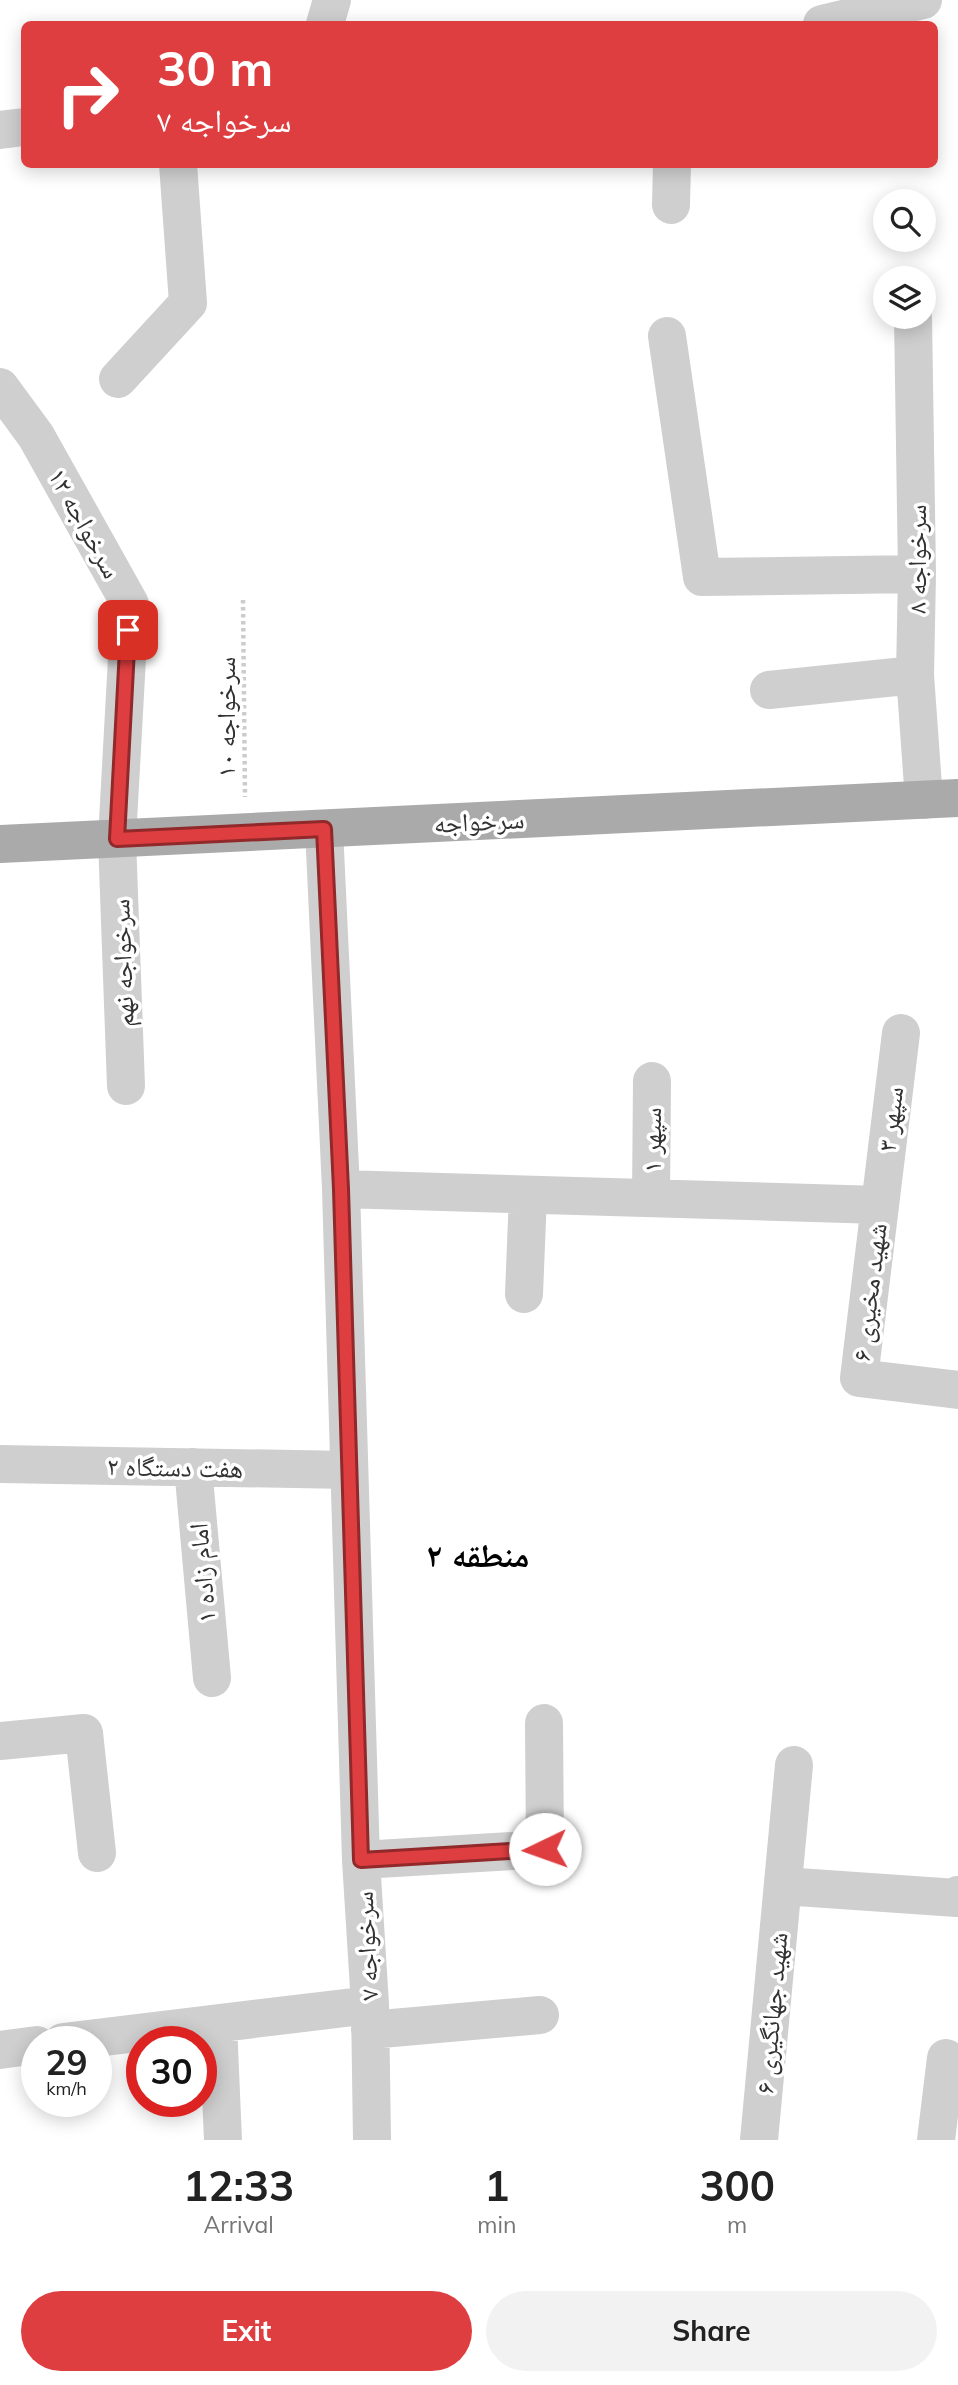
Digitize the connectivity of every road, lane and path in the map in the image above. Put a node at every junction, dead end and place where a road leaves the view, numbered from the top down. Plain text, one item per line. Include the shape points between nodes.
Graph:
1 (332, 0) edge
2 (923, 0) edge
3 (326, 21) edge
4 (835, 21) edge
5 (21, 128) edge
6 (0, 131) edge
7 (178, 168) edge
8 (672, 168) edge
9 (671, 205) dead end
10 (913, 329) edge
11 (667, 336) dead end
12 (118, 380) dead end
13 (0, 387) edge
14 (917, 574) junction
15 (243, 600) dead end
16 (915, 675) junction
17 (769, 690) dead end
18 (941, 799) edge
19 (324, 829) junction
20 (245, 833) junction
21 (117, 839) junction
22 (0, 844) edge
23 (901, 1032) dead end
24 (652, 1081) dead end
25 (126, 1086) dead end
26 (341, 1189) junction
27 (528, 1195) junction
28 (651, 1198) junction
29 (880, 1205) junction
30 (524, 1294) dead end
31 (958, 1390) edge
32 (0, 1464) edge
33 (192, 1467) junction
34 (349, 1470) junction
35 (212, 1678) dead end
36 (544, 1723) dead end
37 (0, 1741) edge
38 (794, 1765) dead end
39 (97, 1853) dead end
40 (361, 1860) junction
41 (783, 1886) junction
42 (958, 1895) edge
43 (540, 2015) dead end
44 (370, 2017) junction
45 (218, 2024) junction
46 (112, 2036) edge
47 (21, 2047) edge
48 (0, 2050) edge
49 (946, 2058) dead end
50 (223, 2140) edge
51 (372, 2140) edge
52 (759, 2140) edge
53 (936, 2140) edge

1 - 3 street
2 - 4 street
5 - 6 street
7 - 12 street via 188,303
8 - 9 street
10 - 14 street, ۸ سرخواجه
11 - 14 street via 702,578
13 - 21 street, ۱۲ سرخواجه via 36,436 130,604
14 - 16 street, ۸ سرخواجه
15 - 20 path, ۱۰ سرخواجه
16 - 17 street
16 - 18 street, ۸ سرخواجه
18 - 19 main road, سرخواجه
19 - 20 main road, سرخواجه
19 - 26 street, سرخواجه ۷
20 - 21 main road, سرخواجه
21 - 22 main road, سرخواجه
21 - 25 street, سرخواجه نهم
23 - 29 street, ۳ سپهر
24 - 28 street, ۱ سپهر
26 - 27 street
26 - 34 street, سرخواجه ۷
27 - 28 street
27 - 30 street
28 - 29 street
29 - 31 street, شهید مخیری ۶ via 859,1378
32 - 33 street, هفت دستگاه ۲
33 - 34 street, هفت دستگاه ۲
33 - 35 street, ۱ امام زاده
34 - 40 street, سرخواجه ۷
36 - 40 street via 545,1849
37 - 39 street via 84,1733
38 - 41 street, ۶ شهید جهانگیری
40 - 44 street, سرخواجه ۷
41 - 42 street
41 - 52 street, ۶ شهید جهانگیری
43 - 44 street
44 - 45 street
44 - 51 street, سرخواجه ۷
45 - 46 street
45 - 50 street
47 - 48 street
49 - 53 street

